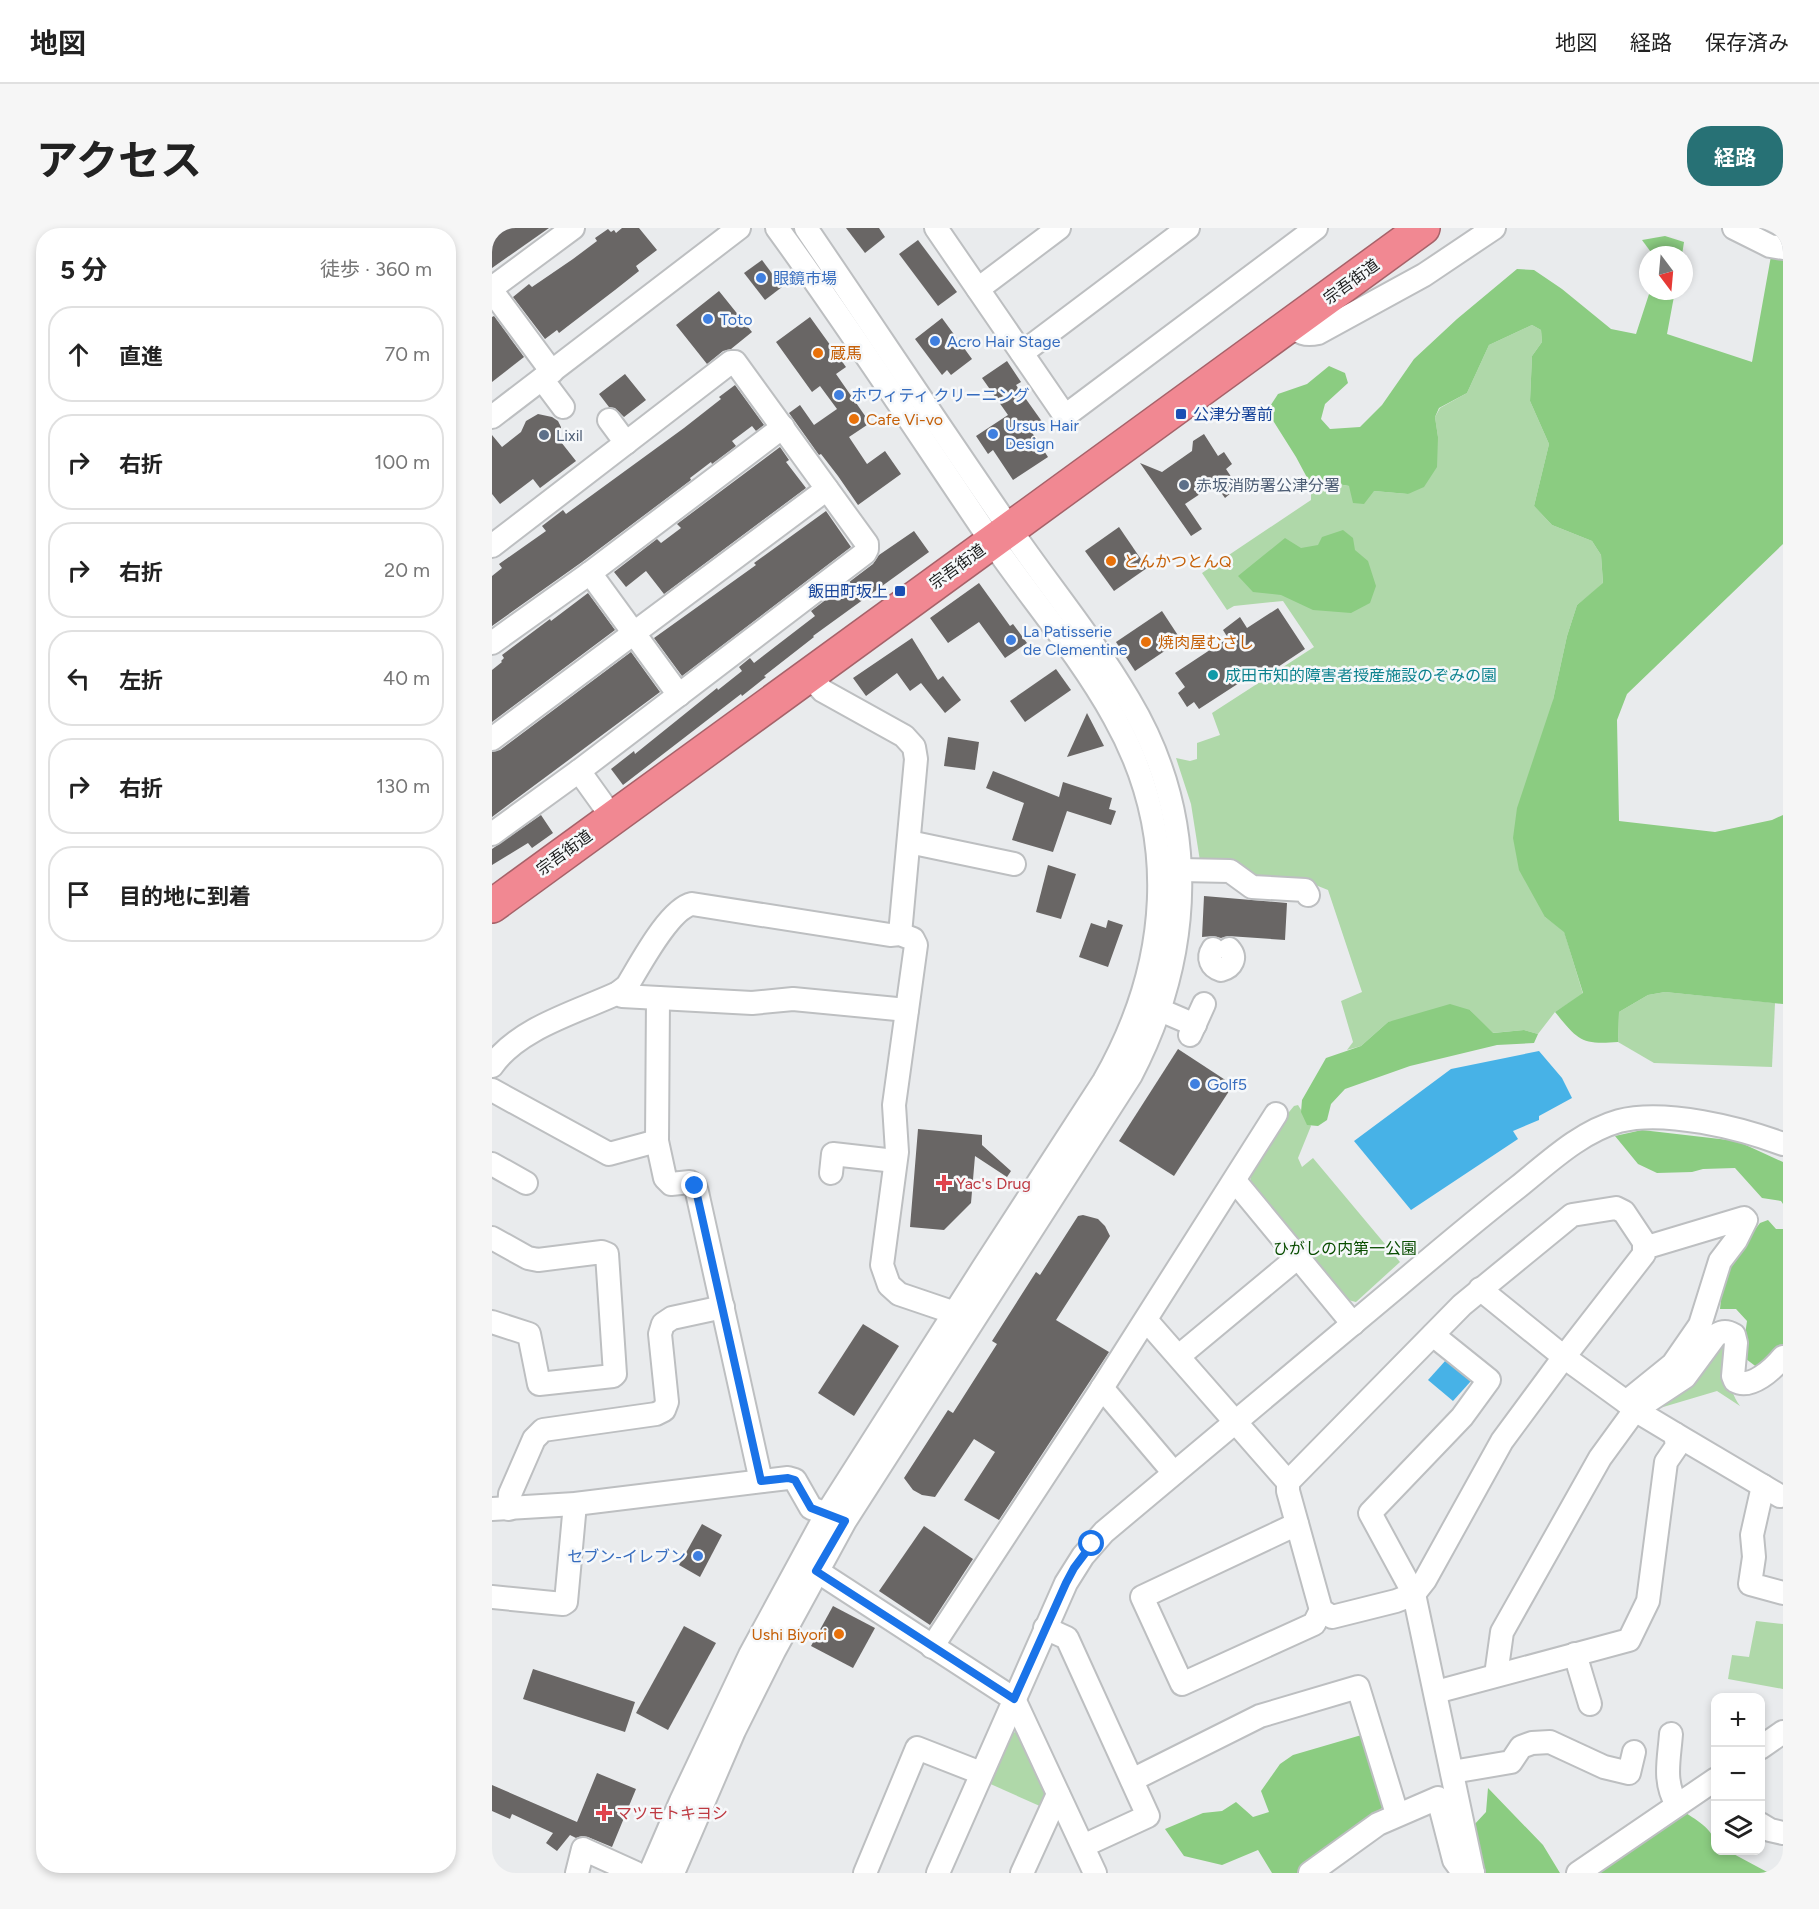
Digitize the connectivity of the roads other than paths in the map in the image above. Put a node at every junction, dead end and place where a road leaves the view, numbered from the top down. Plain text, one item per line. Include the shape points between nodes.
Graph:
1 (573, 228) edge
2 (739, 228) edge
3 (777, 228) edge
4 (806, 228) edge
5 (936, 228) edge
6 (1059, 228) edge
7 (1188, 228) edge
8 (1316, 228) edge
9 (1423, 228) edge
10 (1494, 228) edge
11 (1734, 228) edge
12 (1783, 248) edge
13 (978, 289) junction
14 (492, 290) edge
15 (1291, 325) junction
16 (1022, 353) junction
17 (547, 376) junction
18 (564, 407) dead end
19 (492, 417) edge
20 (609, 420) dead end
21 (783, 427) junction
22 (626, 443) junction
23 (827, 489) junction
24 (1001, 535) junction
25 (492, 546) edge
26 (590, 573) junction
27 (634, 634) junction
28 (492, 643) edge
29 (808, 675) junction
30 (679, 695) junction
31 (492, 739) edge
32 (579, 771) junction
33 (612, 817) junction
34 (492, 834) edge
35 (909, 842) junction
36 (1014, 864) dead end
37 (1180, 870) junction
38 (1308, 895) dead end
39 (492, 906) edge
40 (900, 934) junction
41 (1175, 952) junction
42 (1225, 954) dead end
43 (618, 993) junction
44 (658, 998) junction
45 (907, 1010) junction
46 (1160, 1010) junction
47 (1196, 1021) dead end
48 (494, 1057) edge
49 (492, 1090) edge
50 (1276, 1114) dead end
51 (657, 1141) junction
52 (1783, 1144) edge
53 (896, 1156) junction
54 (492, 1164) edge
55 (831, 1173) dead end
56 (1235, 1181) junction
57 (526, 1183) dead end
58 (492, 1238) edge
59 (1644, 1248) junction
60 (1297, 1258) junction
61 (1480, 1289) junction
62 (723, 1307) junction
63 (955, 1313) junction
64 (1146, 1320) junction
65 (492, 1322) edge
66 (1353, 1324) junction
67 (1434, 1335) junction
68 (1179, 1356) junction
69 (1564, 1357) junction
70 (1783, 1357) edge
71 (1102, 1388) junction
72 (1631, 1406) junction
73 (1235, 1422) junction
74 (1675, 1434) junction
75 (1174, 1473) junction
76 (761, 1481) junction
77 (1288, 1482) junction
78 (575, 1504) junction
79 (501, 1509) edge
80 (836, 1517) junction
81 (1297, 1524) junction
82 (807, 1567) junction
83 (1783, 1593) edge
84 (1414, 1594) junction
85 (492, 1597) edge
86 (1322, 1610) junction
87 (1045, 1628) junction
88 (932, 1647) junction
89 (1575, 1654) junction
90 (1496, 1675) junction
91 (1436, 1692) junction
92 (1014, 1699) junction
93 (1590, 1704) dead end
94 (1783, 1732) edge
95 (1671, 1734) dead end
96 (1762, 1747) edge
97 (1634, 1752) dead end
98 (1452, 1772) junction
99 (981, 1773) junction
100 (1132, 1780) junction
101 (1711, 1782) edge
102 (1058, 1794) junction
103 (1677, 1805) junction
104 (1397, 1814) junction
105 (1765, 1827) edge
106 (1783, 1833) edge
107 (1083, 1846) junction
108 (577, 1873) edge
109 (636, 1873) edge
110 (650, 1873) edge
111 (673, 1873) edge
112 (865, 1873) edge
113 (938, 1873) edge
114 (1022, 1873) edge
115 (1095, 1873) edge
116 (1310, 1873) edge
117 (1473, 1873) edge
118 (1578, 1873) edge

1 - 14 street
2 - 17 street
3 - 24 street
4 - 24 street
5 - 13 street
6 - 13 street
7 - 16 street
8 - 16 street via 1065,416
9 - 15 highway, 宗吾街道
10 - 15 street via 1424,275 1318,333 1301,334
11 - 12 street via 1770,246
13 - 16 street
14 - 17 street
15 - 24 highway, 宗吾街道
17 - 18 street
17 - 19 street
20 - 22 street
21 - 22 street via 735,362 731,362
21 - 23 street
21 - 26 street
22 - 25 street
23 - 27 street
23 - 30 street via 867,544 865,553
24 - 29 highway, 宗吾街道
24 - 37 street via 1106,664 1135,710 1164,779
24 - 63 street via 1115,717 1133,753 1150,802 1161,887 1153,958 1135,1019 1120,1053
26 - 27 street
26 - 28 street
27 - 30 street
27 - 31 street
29 - 33 highway, 宗吾街道
29 - 35 street via 823,691 904,736 914,747
30 - 32 street
32 - 33 street
32 - 34 street
33 - 39 highway, 宗吾街道
35 - 36 street
35 - 40 street
37 - 38 street via 1230,871 1251,886 1305,890
37 - 41 street
40 - 43 street via 692,904 668,922 627,986
40 - 45 street via 916,942
41 - 42 street
41 - 46 street
43 - 44 street
43 - 48 street via 546,1025
44 - 45 street via 752,1004 793,999
44 - 51 street
45 - 53 street via 894,1105
46 - 47 street
46 - 80 street via 1131,1075
49 - 51 street via 609,1154
50 - 56 street
51 - 62 street via 664,1178 671,1184 686,1182 695,1186
52 - 66 street via 1753,1133 1668,1118 1620,1121 1596,1130 1574,1142 1454,1237
53 - 55 street via 833,1154
53 - 63 street via 883,1215 882,1264 889,1285 899,1294
54 - 57 street
56 - 60 street
56 - 64 street
58 - 65 street via 538,1260 607,1254 615,1374 539,1384 529,1334
59 - 61 street via 1624,1212 1616,1208 1572,1215
59 - 69 street via 1644,1254
59 - 72 street via 1746,1220 1720,1261 1700,1325 1673,1364
60 - 66 street
60 - 68 street
61 - 67 street
61 - 69 street
62 - 76 street
62 - 79 street via 672,1318 663,1324 660,1334 667,1402 664,1410 543,1430 534,1439
63 - 80 street
64 - 68 street
64 - 71 street
66 - 73 street
67 - 77 street
67 - 84 street via 1489,1380 1462,1418 1370,1514
68 - 73 street
69 - 72 street
69 - 84 street via 1502,1441
70 - 72 street via 1772,1370 1740,1383 1733,1376 1734,1335 1722,1332 1684,1377
71 - 75 street
71 - 88 street
72 - 74 street
72 - 90 street via 1502,1632
73 - 75 street
73 - 77 street
74 - 83 street via 1771,1491 1752,1535 1750,1584
74 - 89 street via 1677,1446 1666,1462 1648,1601 1629,1640
75 - 87 street via 1092,1544 1074,1568
76 - 78 street
76 - 80 street via 795,1480 811,1508
77 - 81 street
78 - 79 street
78 - 85 street via 566,1602
80 - 82 street
81 - 86 street
81 - 86 street via 1142,1597 1182,1684 1314,1624
82 - 88 street
82 - 110 street via 750,1655 673,1793
82 - 111 street
84 - 86 street via 1332,1617
84 - 91 street
87 - 92 street
87 - 100 street via 1067,1638
88 - 92 street
89 - 90 street
89 - 93 street
90 - 91 street
91 - 98 street
92 - 99 street
92 - 102 street
94 - 96 street
95 - 103 street via 1668,1780
97 - 98 street via 1629,1773 1604,1767 1550,1742 1521,1747 1519,1766
98 - 117 street
99 - 112 street via 917,1748
99 - 113 street
100 - 104 street via 1260,1716 1358,1687
100 - 107 street via 1148,1816
101 - 103 street
102 - 107 street
102 - 114 street
103 - 118 street
104 - 116 street
104 - 117 street via 1438,1798 1454,1860 1462,1871
105 - 106 street
107 - 115 street
108 - 109 street via 583,1849

